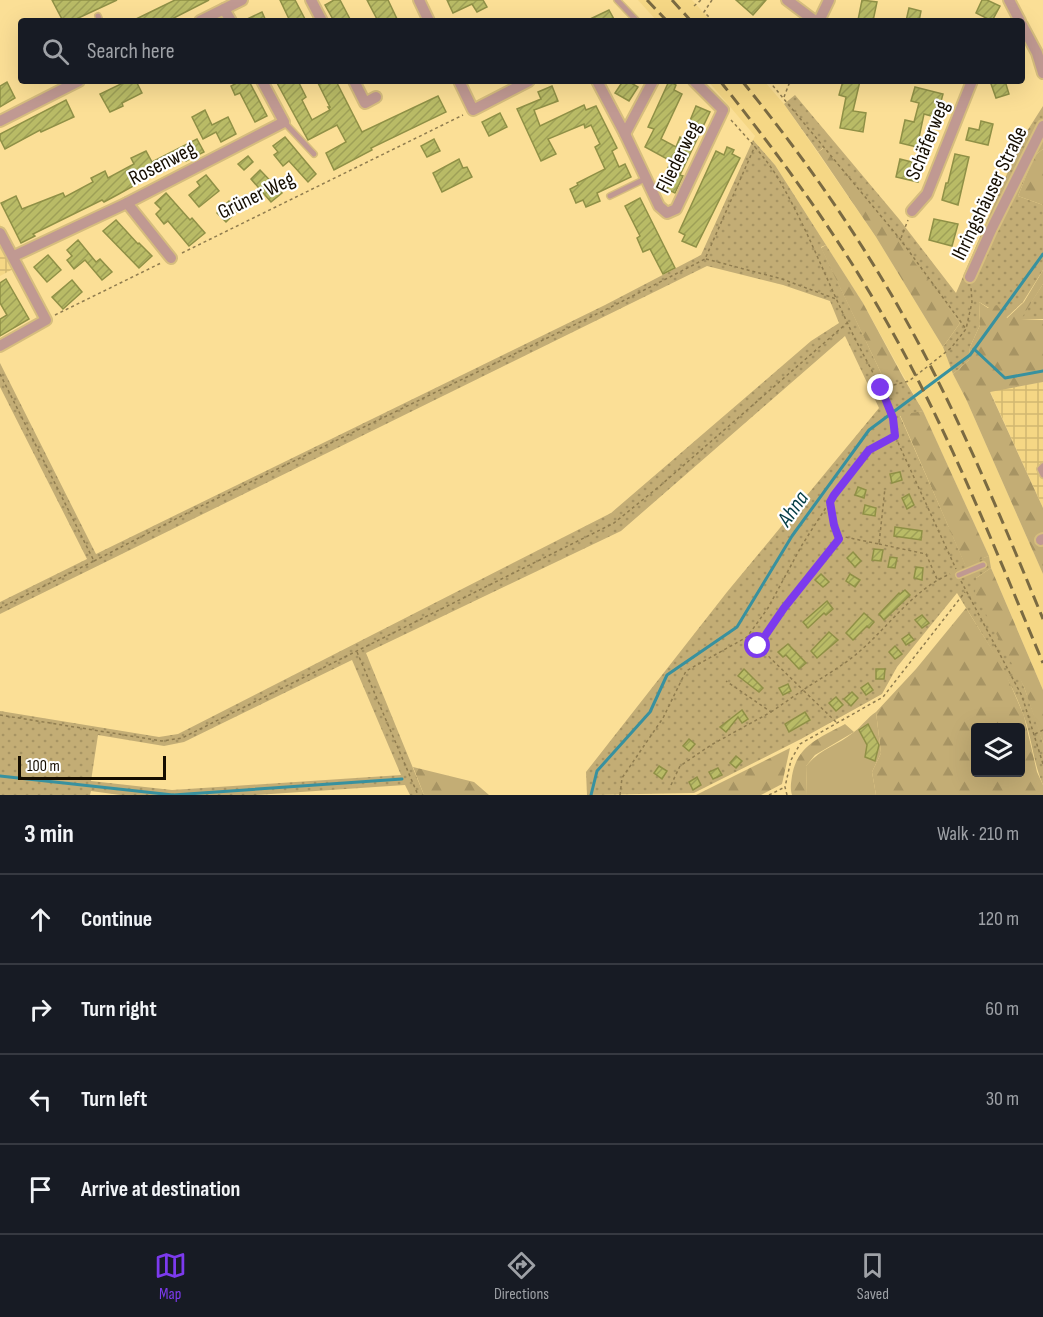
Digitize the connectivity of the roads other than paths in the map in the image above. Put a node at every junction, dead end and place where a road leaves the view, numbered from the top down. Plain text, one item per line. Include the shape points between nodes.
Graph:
1 (242, 0) edge
2 (311, 0) edge
3 (419, 0) edge
4 (617, 0) edge
5 (787, 0) edge
6 (829, 0) edge
7 (1009, 0) edge
8 (224, 9) junction
9 (206, 18) edge
10 (229, 18) edge
11 (320, 18) edge
12 (428, 18) edge
13 (634, 18) edge
14 (813, 18) edge
15 (819, 18) edge
16 (1016, 18) edge
17 (1025, 33) edge
18 (1043, 73) edge
19 (74, 84) edge
20 (264, 84) edge
21 (356, 84) edge
22 (460, 84) edge
23 (523, 84) edge
24 (599, 84) edge
25 (651, 84) edge
26 (697, 84) edge
27 (971, 84) edge
28 (376, 97) dead end
29 (0, 121) edge
30 (284, 122) junction
31 (1043, 126) edge
32 (625, 134) junction
33 (314, 154) dead end
34 (645, 179) junction
35 (610, 196) dead end
36 (127, 203) junction
37 (912, 211) road end
38 (0, 233) edge
39 (14, 256) junction
40 (171, 258) road end
41 (970, 277) road end
42 (0, 346) edge
43 (1043, 466) edge
44 (1043, 475) edge
45 (983, 565) dead end
46 (958, 575) road end

1 - 8 street
2 - 11 street
3 - 12 street
4 - 13 lane
5 - 14 street
6 - 15 street
7 - 16 street
8 - 9 street
8 - 10 street
17 - 18 street
19 - 29 street
20 - 30 street
21 - 28 street via 365,103
22 - 23 street via 473,110
24 - 32 street, Fliederweg
25 - 32 street
26 - 34 street, Fliederweg via 723,110 676,209 667,213 659,206
27 - 37 street, Schäferweg via 927,194
30 - 33 lane
30 - 36 street, Rosenweg
31 - 41 street, Ihringshäuser Straße
32 - 34 street, Fliederweg
34 - 35 lane, Fliederweg
36 - 39 street, Rosenweg
36 - 40 street
38 - 39 street
39 - 42 street via 46,320
43 - 44 lane
45 - 46 lane

